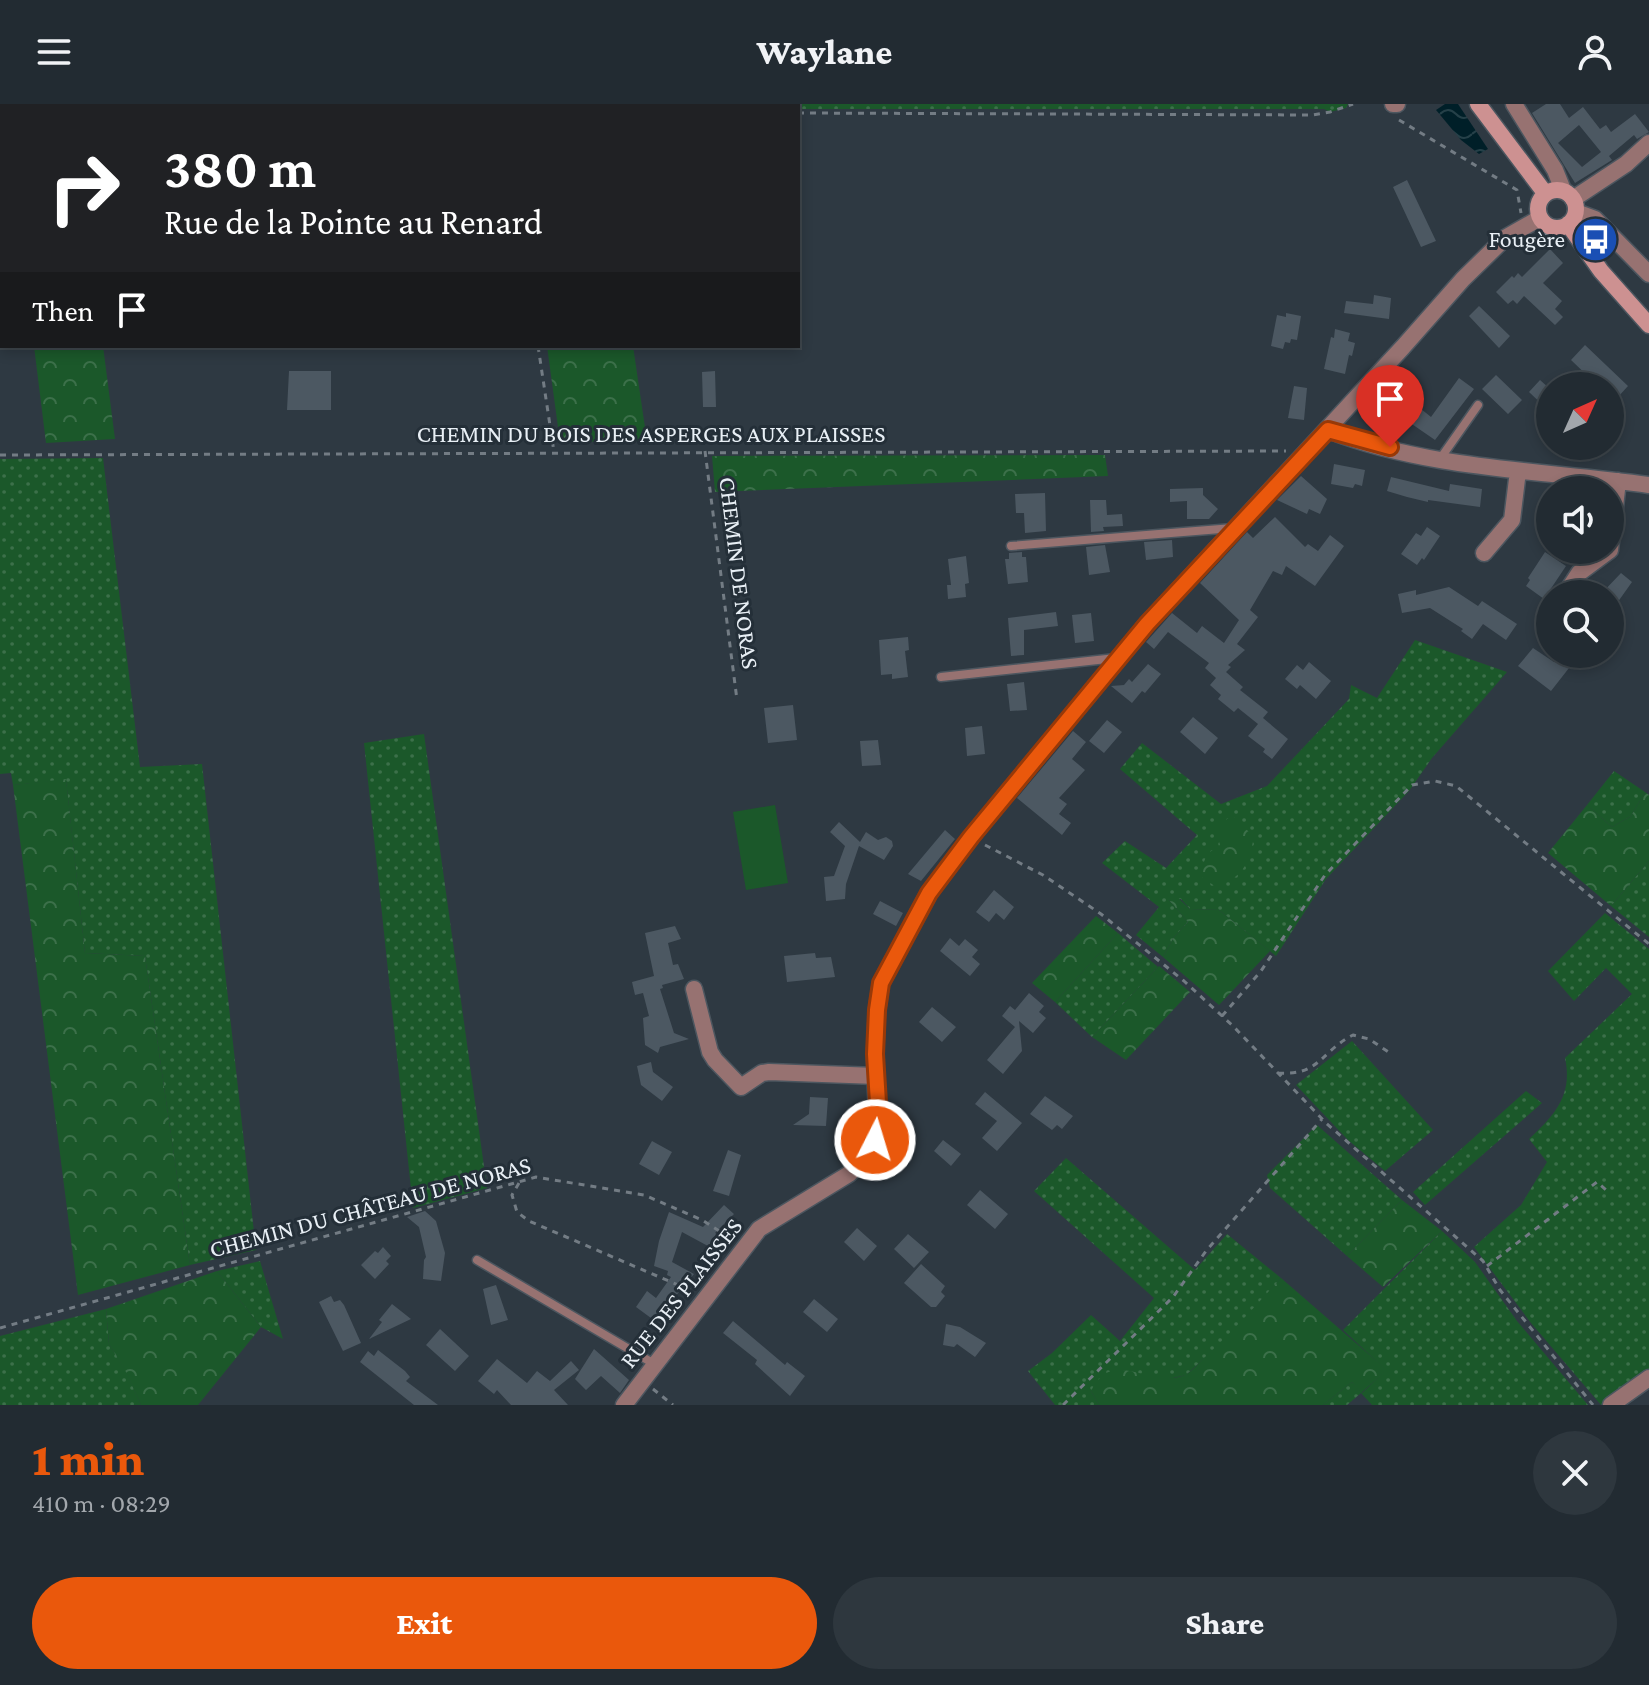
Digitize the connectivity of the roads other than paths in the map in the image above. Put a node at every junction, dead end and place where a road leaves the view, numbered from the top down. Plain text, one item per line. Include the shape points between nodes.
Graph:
1 (1478, 104) edge
2 (1514, 104) edge
3 (1649, 143) edge
4 (1545, 193) junction
5 (1570, 213) junction
6 (1535, 221) junction
7 (1649, 274) edge
8 (1649, 325) edge
9 (1478, 405) dead end
10 (1328, 430) junction
11 (1439, 460) junction
12 (1518, 471) junction
13 (1568, 476) edge
14 (1624, 482) edge
15 (1649, 485) edge
16 (1236, 527) junction
17 (1011, 546) dead end
18 (1484, 553) dead end
19 (1591, 564) edge
20 (1574, 580) edge
21 (1119, 657) junction
22 (941, 677) dead end
23 (694, 989) dead end
24 (876, 1076) junction
25 (477, 1260) dead end
26 (657, 1365) junction
27 (1649, 1378) edge
28 (624, 1405) edge
29 (1611, 1405) edge

1 - 4 main road
2 - 5 street via 1555,170
3 - 5 street
4 - 5 main road via 1550,190
4 - 6 main road
5 - 6 main road via 1553,227
5 - 7 street via 1595,219
5 - 8 main road via 1601,271
6 - 10 street, RUE DES PLAISSES via 1505,238 1463,279
9 - 11 lane
10 - 11 street
10 - 16 street, RUE DES PLAISSES
11 - 12 street
12 - 13 street
12 - 18 street via 1512,520
14 - 15 street
16 - 17 lane
16 - 21 street, RUE DES PLAISSES
19 - 20 street
21 - 22 lane
21 - 24 street, RUE DES PLAISSES via 929,893 881,983
23 - 24 street via 710,1052 741,1087 769,1072
24 - 26 street, RUE DES PLAISSES via 877,1124 867,1155 849,1174 759,1229
25 - 26 lane
26 - 28 street, RUE DES PLAISSES
27 - 29 street

